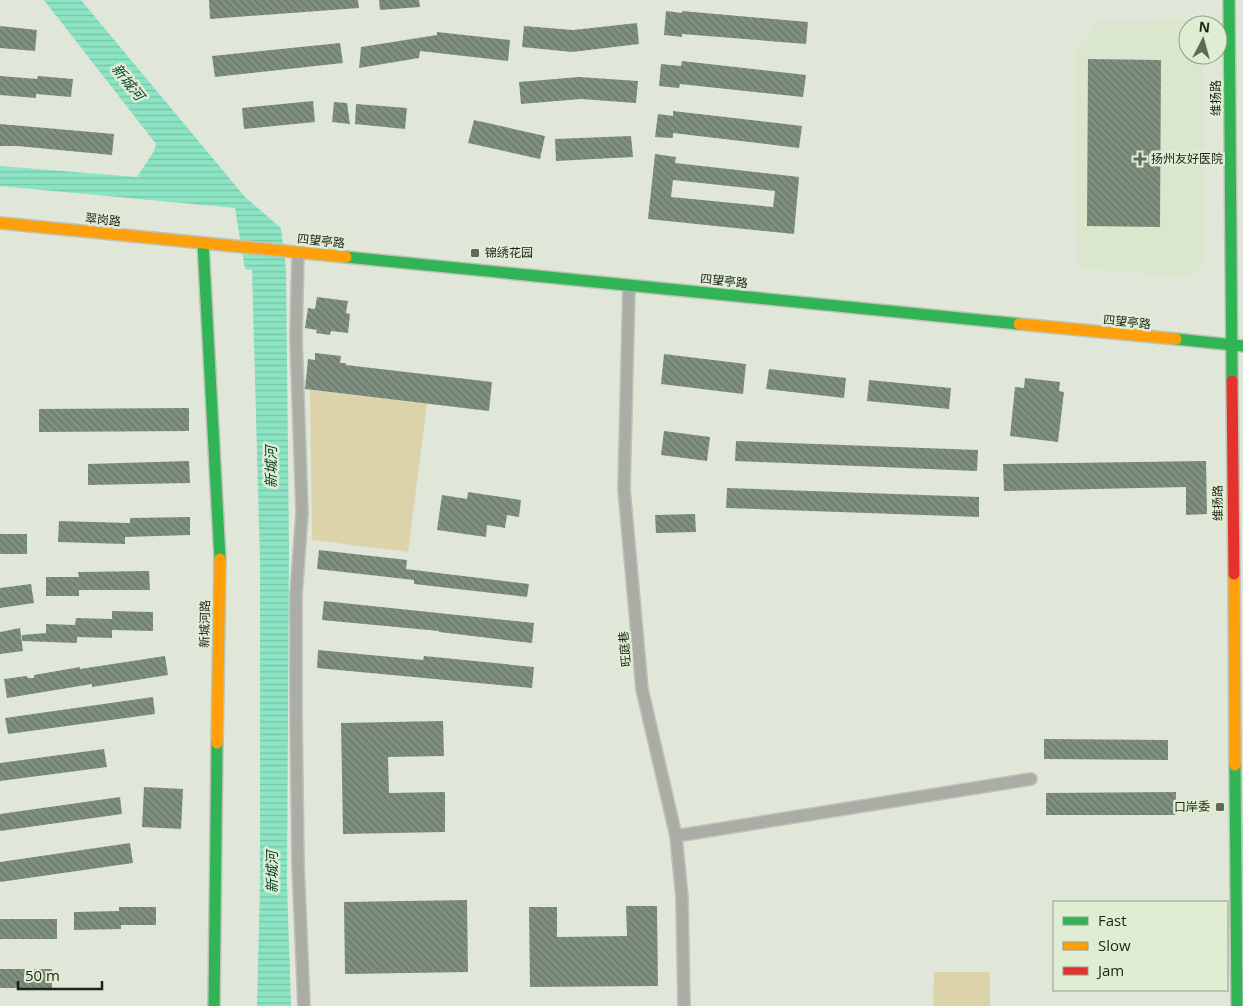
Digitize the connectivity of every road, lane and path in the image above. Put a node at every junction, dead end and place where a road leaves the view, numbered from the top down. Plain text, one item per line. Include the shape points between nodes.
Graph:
1 (1229, 0) edge
2 (1239, 0) edge
3 (0, 223) edge
4 (202, 244) junction
5 (298, 253) junction
6 (629, 286) junction
7 (1238, 346) edge
8 (1243, 472) edge
9 (1031, 779) dead end
10 (676, 836) junction
11 (1237, 993) junction
12 (214, 1006) edge
13 (304, 1006) edge
14 (684, 1006) edge
15 (1232, 1006) edge
16 (1237, 1006) edge

1 - 7 street, 维扬路
2 - 7 street, 维扬路
3 - 4 street, 翠岗路
4 - 5 street, 四望亭路
4 - 12 street, 新城河路 via 220,543
5 - 6 street, 四望亭路
5 - 13 street via 296,337 302,513 296,595 296,716
6 - 7 street, 四望亭路
6 - 10 street, 旺庭巷 via 624,489 642,689
7 - 8 street, 维扬路
7 - 11 street, 维扬路
9 - 10 street
10 - 14 street, 旺庭巷 via 682,898
11 - 15 street
11 - 16 street, 维扬路

